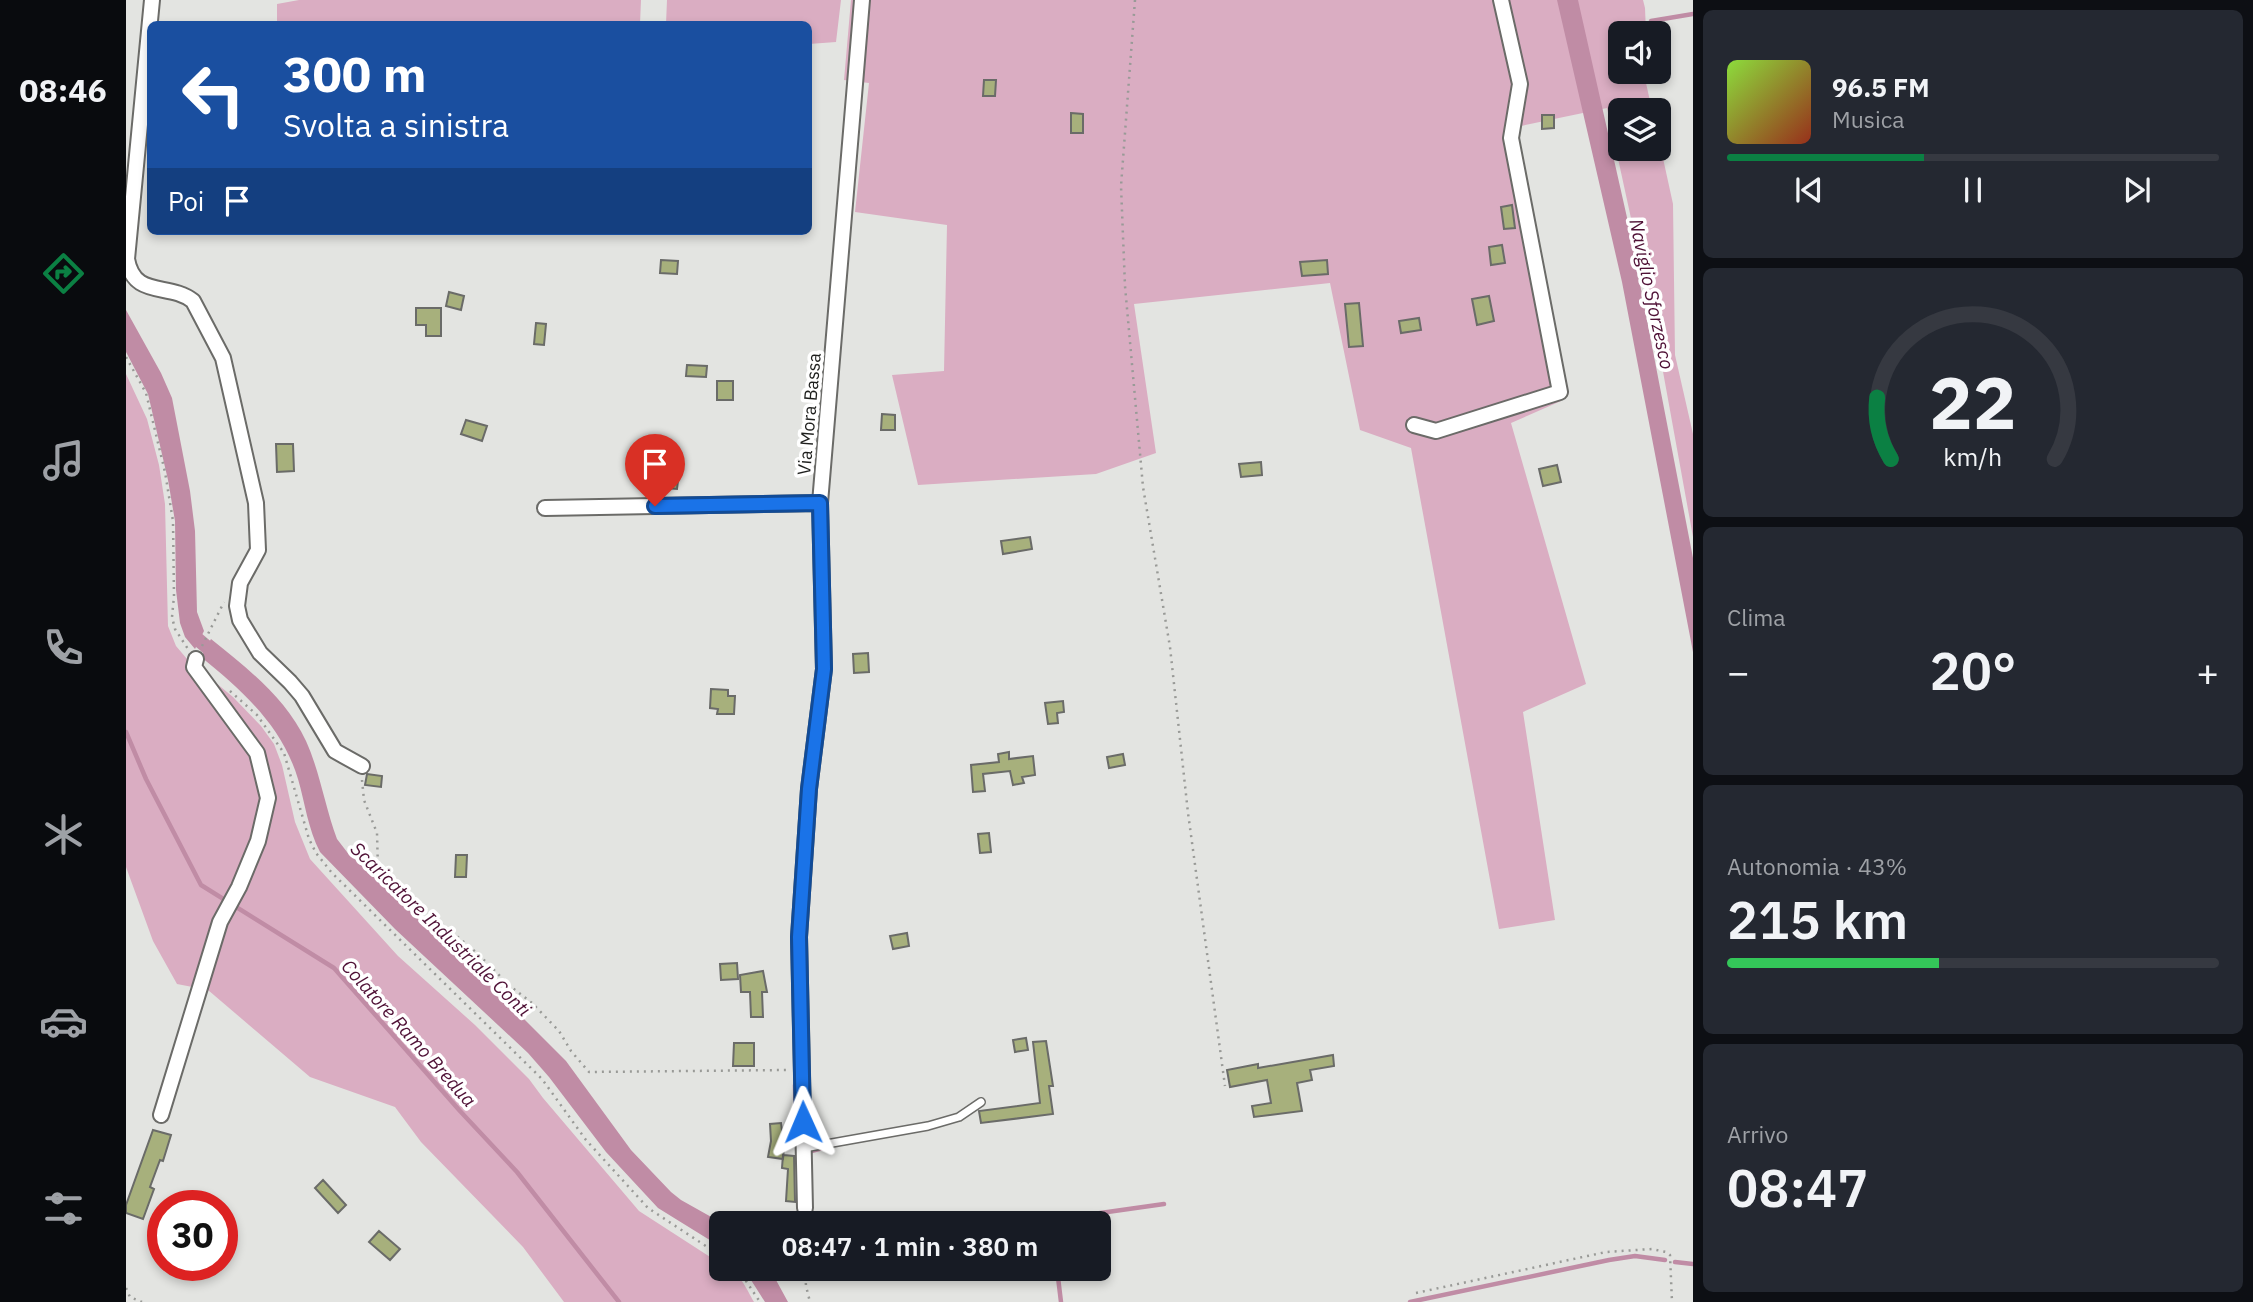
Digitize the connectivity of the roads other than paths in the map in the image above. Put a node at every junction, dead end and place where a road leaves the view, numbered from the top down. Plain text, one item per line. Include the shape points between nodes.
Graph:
1 (152, 0) edge
2 (862, 0) edge
3 (1501, 0) edge
4 (150, 21) edge
5 (147, 52) edge
6 (1414, 425) dead end
7 (820, 503) junction
8 (545, 508) dead end
9 (196, 656) road end
10 (362, 766) road end
11 (981, 1102) dead end
12 (161, 1115) dead end
13 (804, 1151) junction
14 (805, 1208) dead end

1 - 4 street
2 - 7 street, Via Mora Bassa
3 - 6 street via 1520,84 1511,138 1560,391 1436,431
5 - 10 street via 127,259 132,274 145,285 193,301 223,358 256,503 258,551 240,583 237,606 246,634 302,696 335,751
7 - 8 street
7 - 13 street, Via Mora Bassa via 824,669 809,789 800,923
9 - 12 street via 194,667 257,753 268,798 258,841 220,922
11 - 13 lane via 959,1116 928,1126
13 - 14 street, Via Mora Bassa

